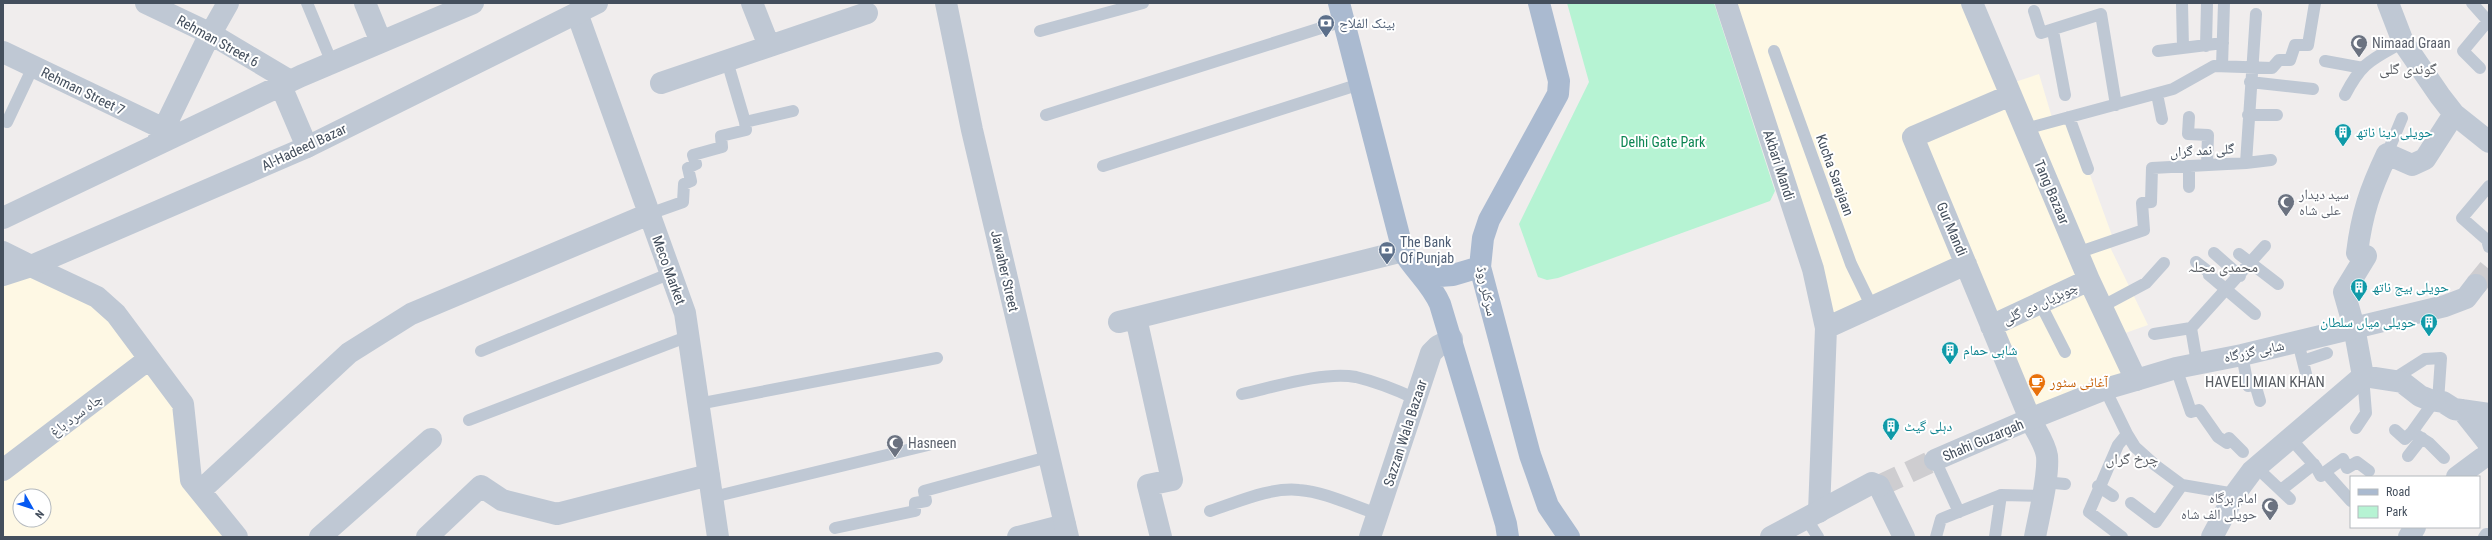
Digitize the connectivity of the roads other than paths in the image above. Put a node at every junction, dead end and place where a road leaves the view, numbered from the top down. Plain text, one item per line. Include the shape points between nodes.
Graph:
1 (228, 3) edge
2 (307, 3) edge
3 (365, 3) edge
4 (474, 3) edge
5 (597, 3) edge
6 (752, 3) edge
7 (946, 3) edge
8 (1143, 3) edge
9 (1539, 3) edge
10 (1726, 3) edge
11 (1972, 3) edge
12 (2182, 3) edge
13 (2207, 3) edge
14 (2224, 3) edge
15 (2315, 3) edge
16 (2388, 3) edge
17 (2472, 3) edge
18 (160, 6) edge
19 (2034, 11) dead end
20 (1341, 12) edge
21 (577, 13) junction
22 (867, 13) dead end
23 (2256, 14) dead end
24 (1040, 31) dead end
25 (2053, 31) junction
26 (211, 34) junction
27 (381, 42) junction
28 (2403, 42) junction
29 (2223, 43) junction
30 (769, 46) junction
31 (2206, 46) junction
32 (2183, 48) junction
33 (1774, 51) dead end
34 (2158, 51) dead end
35 (3, 52) edge
36 (726, 61) junction
37 (2325, 61) dead end
38 (332, 63) junction
39 (2222, 66) junction
40 (33, 67) junction
41 (2251, 68) junction
42 (2363, 68) junction
43 (2480, 68) dead end
44 (2250, 82) junction
45 (285, 83) junction
46 (661, 83) dead end
47 (1360, 84) junction
48 (2313, 88) dead end
49 (2157, 94) junction
50 (2011, 95) junction
51 (2065, 95) dead end
52 (2345, 95) dead end
53 (2116, 105) junction
54 (793, 111) dead end
55 (2454, 114) junction
56 (1046, 115) dead end
57 (2248, 115) junction
58 (2277, 115) dead end
59 (2069, 117) junction
60 (2189, 117) dead end
61 (2402, 118) dead end
62 (2162, 119) dead end
63 (7, 122) dead end
64 (745, 122) junction
65 (2025, 129) junction
66 (160, 137) junction
67 (2489, 142) edge
68 (307, 147) junction
69 (2387, 154) junction
70 (2271, 160) dead end
71 (2246, 163) junction
72 (2207, 165) junction
73 (1103, 166) dead end
74 (2189, 166) junction
75 (2088, 169) dead end
76 (2489, 186) edge
77 (2189, 187) dead end
78 (649, 214) junction
79 (3, 218) edge
80 (2265, 246) dead end
81 (2489, 247) edge
82 (1403, 251) junction
83 (3, 252) edge
84 (2077, 253) junction
85 (2214, 253) dead end
86 (2239, 254) dead end
87 (2196, 262) dead end
88 (2164, 263) dead end
89 (2251, 263) junction
90 (1966, 264) junction
91 (31, 266) junction
92 (1480, 267) junction
93 (671, 273) junction
94 (3, 275) edge
95 (2240, 276) junction
96 (1425, 277) junction
97 (2089, 280) junction
98 (2278, 284) dead end
99 (2476, 285) tunnel mouth
100 (2227, 291) junction
101 (2040, 303) junction
102 (1872, 307) junction
103 (2101, 307) junction
104 (2255, 314) dead end
105 (1992, 326) junction
106 (2354, 327) junction
107 (1826, 328) junction
108 (2191, 328) junction
109 (2154, 334) dead end
110 (688, 336) junction
111 (1452, 339) junction
112 (481, 351) dead end
113 (2301, 351) junction
114 (2065, 352) dead end
115 (2327, 353) dead end
116 (2242, 355) junction
117 (937, 358) dead end
118 (148, 359) junction
119 (2197, 363) junction
120 (2176, 368) junction
121 (2363, 376) junction
122 (2307, 378) dead end
123 (2136, 380) junction
124 (2392, 380) junction
125 (2106, 389) junction
126 (1242, 394) dead end
127 (1416, 399) junction
128 (2437, 400) junction
129 (2260, 401) dead end
130 (698, 404) junction
131 (2462, 410) junction
132 (2489, 414) edge
133 (2030, 419) junction
134 (469, 420) dead end
135 (2356, 428) dead end
136 (2396, 430) dead end
137 (2126, 434) junction
138 (2417, 435) junction
139 (431, 439) dead end
140 (2291, 439) junction
141 (928, 445) dead end
142 (2408, 456) dead end
143 (1048, 457) junction
144 (2444, 458) dead end
145 (1935, 460) joint
146 (2250, 460) junction
147 (2314, 464) junction
148 (3, 470) edge
149 (2369, 471) dead end
150 (2325, 472) junction
151 (709, 475) junction
152 (2458, 476) edge
153 (2182, 485) junction
154 (2098, 486) junction
155 (2050, 487) junction
156 (2281, 490) junction
157 (200, 491) junction
158 (2234, 494) junction
159 (2001, 495) junction
160 (2113, 496) dead end
161 (712, 497) junction
162 (2290, 499) dead end
163 (2350, 500) edge
164 (2131, 504) dead end
165 (1210, 511) dead end
166 (1959, 512) junction
167 (1378, 514) junction
168 (1812, 515) junction
169 (835, 528) dead end
170 (1067, 531) edge
171 (2489, 534) edge
172 (234, 536) edge
173 (320, 537) edge
174 (427, 537) edge
175 (717, 537) edge
176 (1018, 537) edge
177 (1160, 537) edge
178 (1370, 537) edge
179 (1508, 537) edge
180 (1569, 537) edge
181 (1771, 537) edge
182 (1818, 537) edge
183 (1904, 537) edge
184 (1936, 537) edge
185 (1995, 537) edge
186 (2035, 537) edge
187 (2122, 537) edge
188 (2212, 537) edge
189 (2484, 537) edge

1 - 26 street
2 - 38 lane
3 - 27 street
4 - 27 street
5 - 21 street, Al-Hadeed Bazar
6 - 30 street
7 - 143 street, Jawaher Street via 972,130
8 - 24 lane
9 - 92 main road, سرکلر روڈ via 1559,81 1558,94 1489,220 1483,238
10 - 107 street, Akbari Mandi via 1813,269
11 - 50 street, Tang Bazaar
12 - 32 lane
13 - 31 lane
14 - 29 lane
15 - 41 lane via 2308,45 2295,45 2290,60 2280,60 2272,68
16 - 28 street
17 - 43 lane via 2488,21 2463,51
18 - 26 street, Rehman Street 6
19 - 25 lane via 2041,33
20 - 47 main road
20 - 56 lane
21 - 68 street, Al-Hadeed Bazar
21 - 78 street, Meco Market
22 - 30 street
23 - 41 lane, گلی نمد گراں
25 - 51 lane
25 - 53 lane via 2101,14
26 - 45 street, Rehman Street 6
26 - 66 street
27 - 38 street
28 - 42 lane via 2368,61
28 - 55 street
29 - 31 lane
29 - 39 lane
30 - 36 street
31 - 32 lane
32 - 34 lane
33 - 102 lane, Kucha Sarajaan via 1851,264
35 - 40 street, Rehman Street 7
36 - 46 street
36 - 64 lane
37 - 42 lane
38 - 45 street
39 - 41 lane
39 - 49 lane via 2214,66 2173,90
40 - 63 lane
40 - 66 street, Rehman Street 7
41 - 44 lane, گلی نمد گراں
42 - 52 lane
44 - 48 lane
44 - 57 lane, گلی نمد گراں
45 - 66 street
45 - 68 street
47 - 73 lane
47 - 82 main road
49 - 53 lane
49 - 62 lane
50 - 65 street, Tang Bazaar
50 - 90 street, Gur Mandi via 1913,137
53 - 59 lane
54 - 64 lane
55 - 67 street
55 - 69 street via 2425,159 2412,165
57 - 58 lane
57 - 71 lane, گلی نمد گراں
59 - 65 lane
59 - 75 lane
60 - 72 lane via 2188,134 2208,135
61 - 69 lane
64 - 78 lane via 746,130 721,136 722,146 693,155 696,164 688,168 691,182 684,184 683,202
65 - 84 street, Tang Bazaar
66 - 79 street
68 - 91 street, Al-Hadeed Bazar
69 - 106 street via 2368,193 2360,224 2357,253 2366,256 2344,292
70 - 71 lane
71 - 72 lane, گلی نمد گراں
72 - 74 lane, گلی نمد گراں
74 - 77 lane
74 - 84 lane, گلی نمد گراں via 2152,168 2151,202 2142,203 2144,230
76 - 81 lane via 2462,218 2487,240
78 - 93 street, Meco Market
78 - 157 street via 411,314 349,353
80 - 89 lane
82 - 96 main road
82 - 177 street via 1128,320 1172,480 1148,485
83 - 91 street
84 - 97 street, Tang Bazaar
85 - 95 lane
86 - 89 lane
87 - 100 lane
88 - 103 lane via 2146,283 2134,282
89 - 95 lane
89 - 98 lane
90 - 102 street
90 - 105 street, Gur Mandi
91 - 94 street, Al-Hadeed Bazar
91 - 118 street via 97,297 116,314
92 - 96 main road via 1453,275
92 - 180 main road, سرکلر روڈ via 1530,455 1548,506
93 - 110 street, Meco Market via 685,313
93 - 112 lane
95 - 100 lane
96 - 111 main road via 1440,304
97 - 101 street, چوہڑیاں دی گلی
97 - 103 street, Tang Bazaar
99 - 106 street, شاہی گزرگاہ via 2466,298 2445,306
100 - 104 lane
100 - 108 lane
101 - 105 street, چوہڑیاں دی گلی
101 - 114 lane
102 - 107 street
103 - 123 street, Tang Bazaar
105 - 133 street, Gur Mandi
106 - 113 street, شاہی گزرگاہ
106 - 121 street
107 - 168 street, Akbari Mandi
108 - 109 lane
108 - 119 lane
110 - 130 street, Meco Market
110 - 134 lane
111 - 127 street, Sazzan Wala Bazaar via 1431,353
111 - 179 main road
113 - 115 lane
113 - 116 street, شاہی گزرگاہ
113 - 122 lane
116 - 119 street, شاہی گزرگاہ
116 - 129 lane via 2248,386 2255,384
117 - 130 lane
118 - 148 street, چاہ سرد باغ
118 - 157 street via 183,404 191,480
119 - 120 street, شاہی گزرگاہ
120 - 123 street, شاہی گزرگاہ
120 - 146 lane via 2191,412 2200,410 2218,438 2227,443 2229,438
121 - 124 street
121 - 135 lane via 2366,413
121 - 140 street
123 - 125 street, شاہی گزرگاہ
124 - 128 street via 2402,382 2420,396
124 - 128 lane via 2425,358 2441,358
125 - 133 street, شاہی گزرگاہ
125 - 137 lane
126 - 127 lane via 1316,378 1355,377
127 - 167 street, Sazzan Wala Bazaar
128 - 131 street
128 - 138 lane
130 - 151 street, Meco Market
131 - 132 street
131 - 152 street via 2489,444 2488,454
133 - 145 street, Shahi Guzargah
133 - 155 street, Gur Mandi via 2047,457
136 - 138 lane via 2405,439
137 - 153 lane via 2135,447
137 - 154 lane
138 - 142 lane
138 - 144 lane
139 - 173 street
140 - 146 street
140 - 147 lane
141 - 161 lane
143 - 169 lane via 924,491 926,500 915,503 916,511
143 - 170 street, Jawaher Street
145 - 166 lane
146 - 156 lane
146 - 158 street
147 - 150 lane via 2321,476
147 - 156 lane
149 - 150 lane via 2356,462 2347,468 2344,459
150 - 163 lane
151 - 161 street, Meco Market
151 - 174 street via 557,514 502,500 482,486
153 - 158 lane
153 - 164 lane via 2156,522
154 - 160 lane
154 - 187 lane via 2089,512
155 - 159 lane
155 - 186 street, Gur Mandi
156 - 162 lane
157 - 172 street
158 - 188 street
159 - 166 lane
159 - 185 lane
161 - 175 street, Meco Market
165 - 167 lane via 1267,493 1299,489
166 - 184 lane via 1941,519
167 - 178 street, Sazzan Wala Bazaar
168 - 181 street
168 - 182 lane
168 - 183 street via 1872,483 1879,486
170 - 176 street
171 - 189 lane

